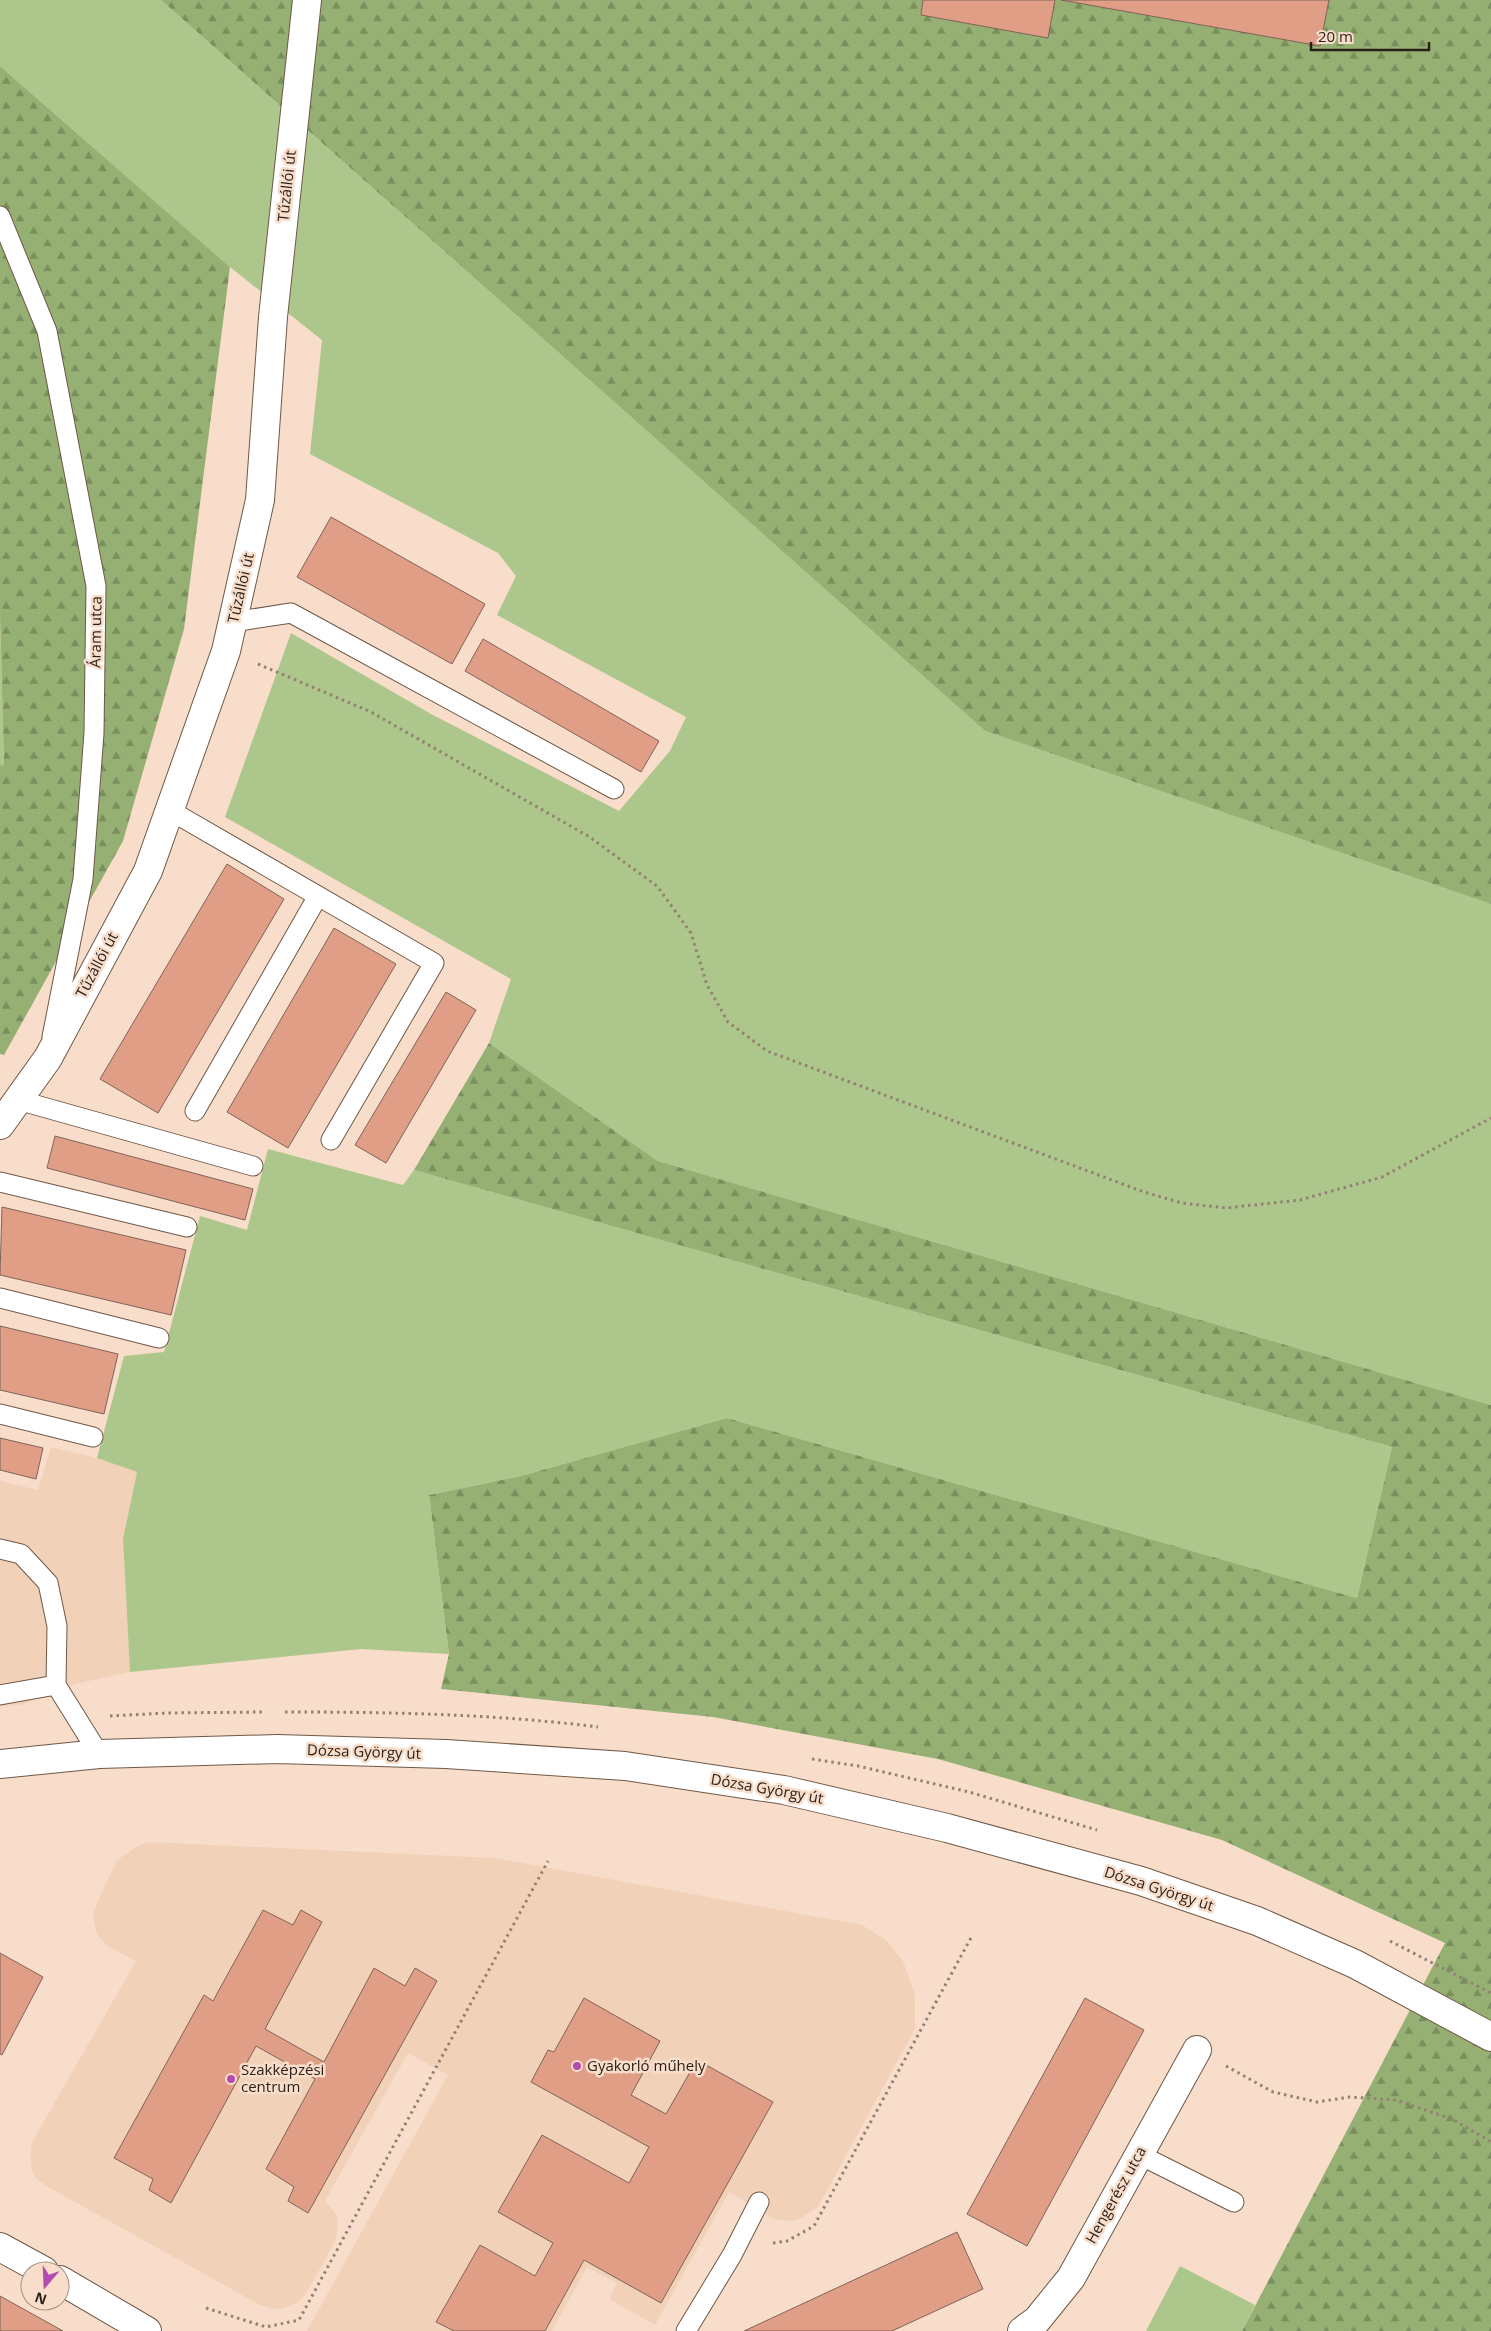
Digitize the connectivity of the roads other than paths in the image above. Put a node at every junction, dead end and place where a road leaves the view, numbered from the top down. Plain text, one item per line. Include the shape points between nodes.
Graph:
1 (307, 0) edge
2 (0, 216) edge
3 (233, 622) junction
4 (614, 789) dead end
5 (171, 811) junction
6 (318, 896) junction
7 (48, 1058) junction
8 (18, 1100) junction
9 (195, 1111) dead end
10 (0, 1125) edge
11 (331, 1140) dead end
12 (254, 1166) dead end
13 (0, 1182) edge
14 (186, 1228) dead end
15 (0, 1298) edge
16 (159, 1338) dead end
17 (0, 1414) edge
18 (93, 1438) dead end
19 (0, 1549) edge
20 (56, 1685) junction
21 (0, 1695) edge
22 (99, 1754) junction
23 (0, 1764) edge
24 (1491, 2037) edge
25 (1197, 2050) road end
26 (1138, 2154) junction
27 (760, 2202) dead end
28 (1234, 2202) dead end
29 (0, 2246) edge
30 (26, 2261) edge
31 (70, 2286) edge
32 (148, 2331) edge
33 (686, 2331) edge
34 (1022, 2331) edge

1 - 3 street, Tűzállói út via 273,318 260,500
2 - 7 lane, Áram utca via 47,331 96,586 94,733 83,879
3 - 4 lane via 291,613
3 - 5 street, Tűzállói út
5 - 6 lane
5 - 7 street, Tűzállói út via 148,871
6 - 9 lane
6 - 11 lane via 434,963
7 - 8 street, Tűzállói út
8 - 10 street, Tűzállói út
8 - 12 lane
13 - 14 lane
15 - 16 lane
17 - 18 lane
19 - 20 lane via 21,1554 48,1583 57,1626
20 - 21 lane
20 - 22 lane
22 - 23 street, Dózsa György út
22 - 24 street, Dózsa György út via 277,1749 446,1754 625,1766 784,1790 956,1830 1141,1882 1257,1921 1355,1964
25 - 26 street, Hengerész utca
26 - 28 lane
26 - 34 street, Hengerész utca via 1071,2278 1036,2320
27 - 33 lane
29 - 30 street
31 - 32 street

